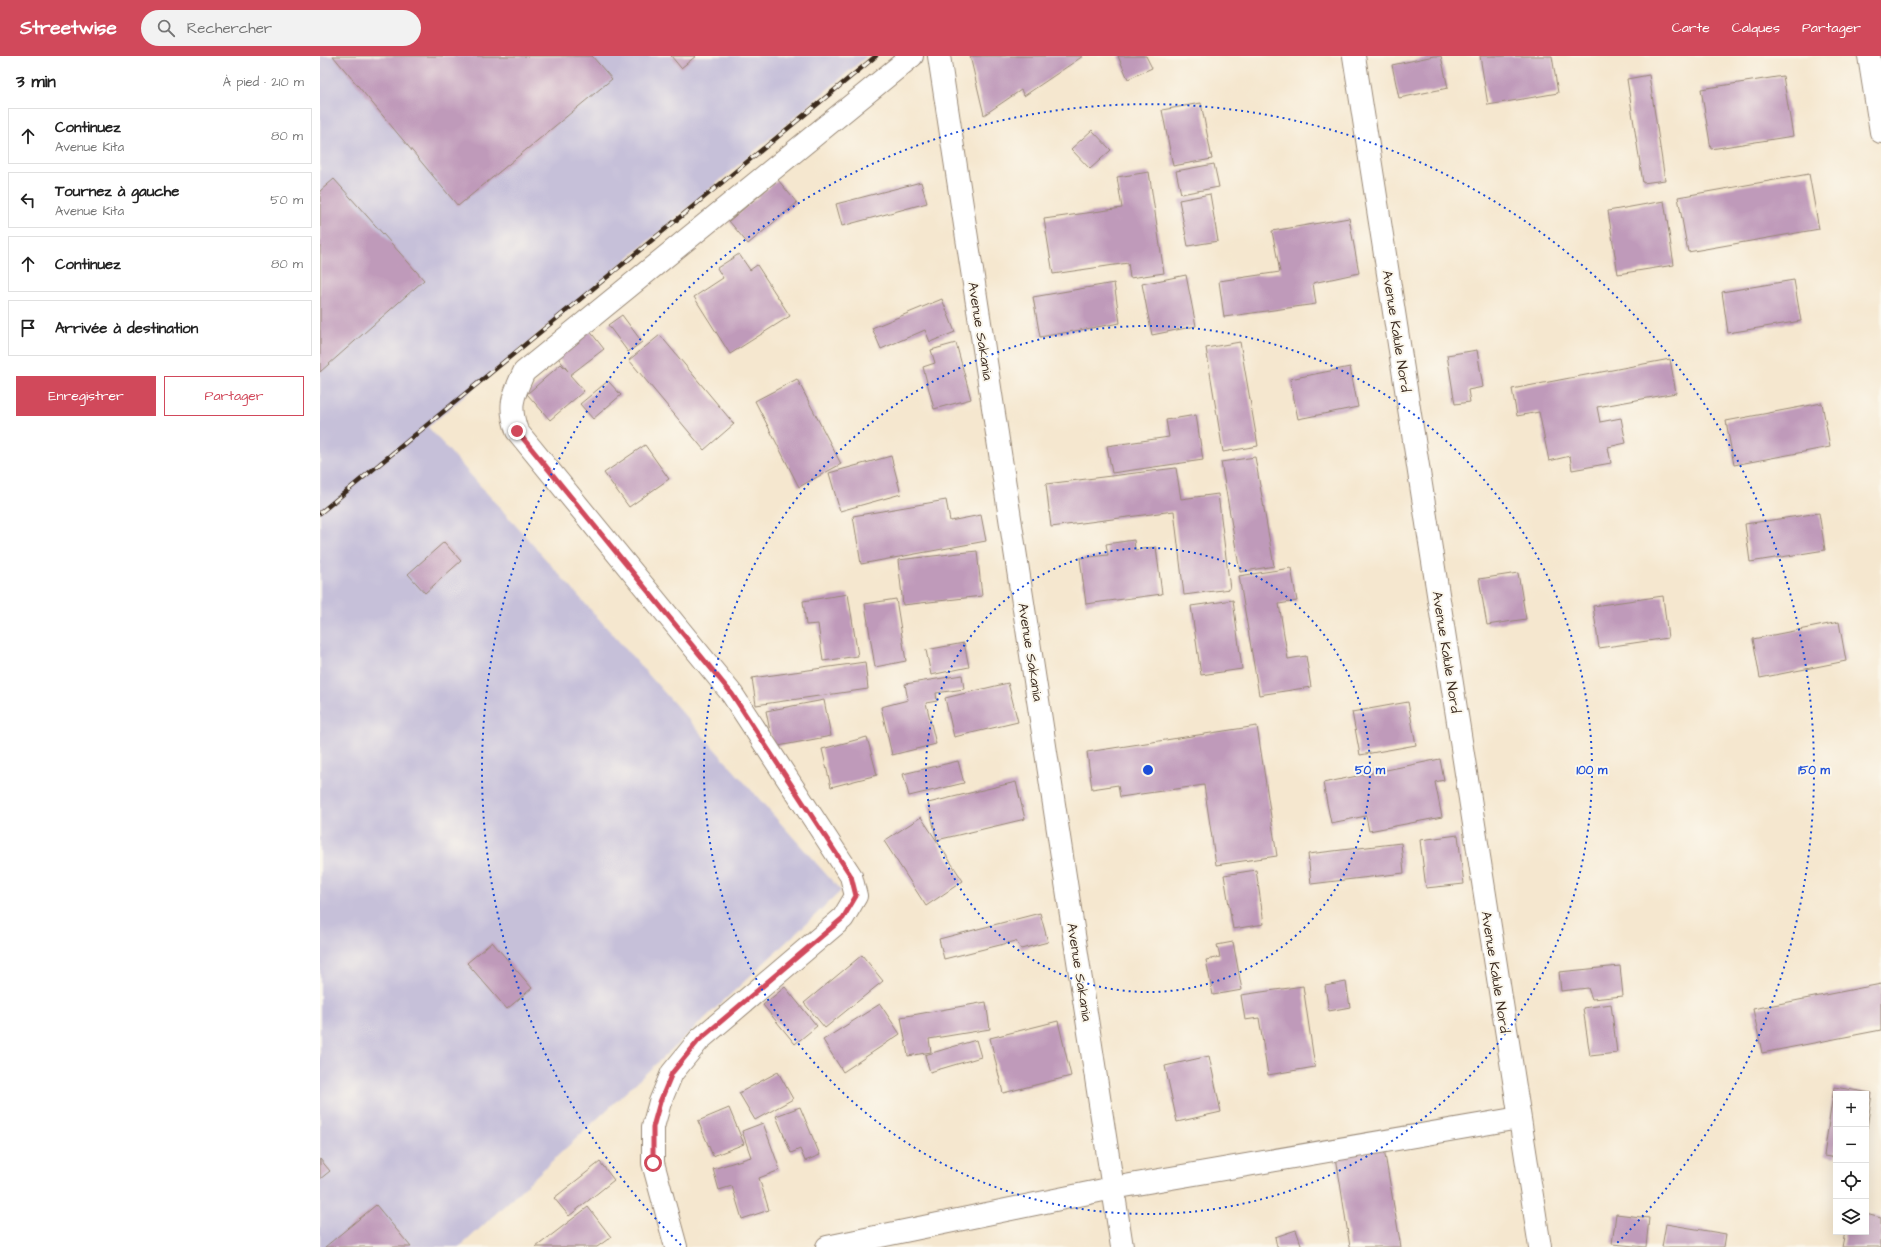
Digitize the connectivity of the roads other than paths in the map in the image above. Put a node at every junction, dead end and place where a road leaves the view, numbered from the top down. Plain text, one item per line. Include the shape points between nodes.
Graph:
1 (912, 56) edge
2 (939, 56) edge
3 (1354, 56) edge
4 (1869, 56) edge
5 (1881, 132) edge
6 (1519, 1118) junction
7 (1113, 1188) junction
8 (676, 1247) edge
9 (827, 1247) edge
10 (1122, 1247) edge
11 (1540, 1247) edge

1 - 8 street via 524,372 513,397 512,416 517,431 732,694 851,876 856,896 843,918 699,1040 672,1073 653,1127 653,1163
2 - 7 street, Avenue Sakania
3 - 6 street, Avenue Kalule Nord
4 - 5 street
6 - 7 street
6 - 11 street, Avenue Kalule Nord
7 - 9 street
7 - 10 street, Avenue Sakania

